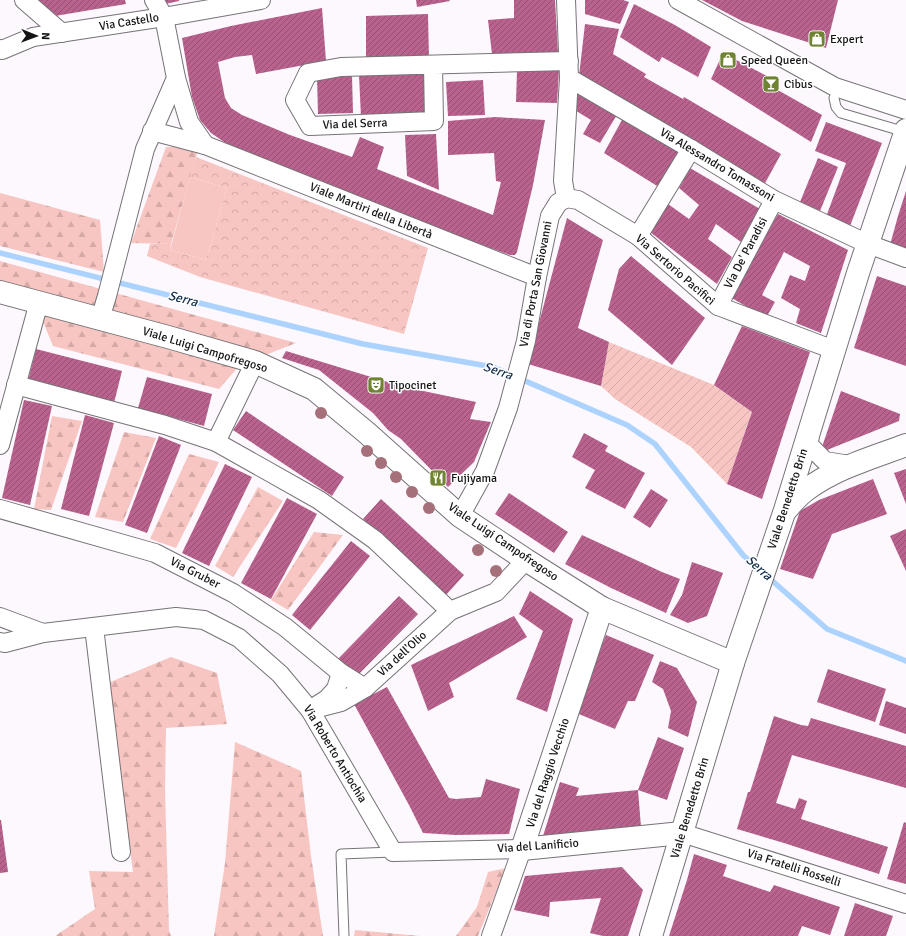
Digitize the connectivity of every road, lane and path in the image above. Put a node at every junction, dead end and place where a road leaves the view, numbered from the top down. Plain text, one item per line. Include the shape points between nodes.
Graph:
1 (24, 0) edge
2 (154, 0) edge
3 (261, 0) edge
4 (566, 0) edge
5 (678, 0) edge
6 (164, 17) junction
7 (62, 33) junction
8 (1, 50) edge
9 (433, 65) junction
10 (569, 69) junction
11 (176, 78) junction
12 (834, 93) junction
13 (906, 110) edge
14 (152, 131) junction
15 (906, 131) edge
16 (205, 145) junction
17 (691, 149) junction
18 (566, 198) junction
19 (774, 200) junction
20 (638, 236) junction
21 (868, 244) junction
22 (906, 258) edge
23 (537, 277) junction
24 (0, 292) edge
25 (39, 302) junction
26 (718, 306) junction
27 (100, 319) junction
28 (834, 350) junction
29 (255, 362) junction
30 (16, 385) junction
31 (811, 425) junction
32 (216, 442) junction
33 (0, 445) edge
34 (906, 445) edge
35 (850, 465) junction
36 (0, 509) edge
37 (785, 510) junction
38 (460, 516) junction
39 (526, 560) junction
40 (602, 608) junction
41 (450, 611) junction
42 (0, 617) edge
43 (94, 627) junction
44 (43, 633) junction
45 (0, 642) edge
46 (733, 663) junction
47 (341, 673) junction
48 (364, 688) junction
49 (310, 710) junction
50 (682, 833) junction
51 (522, 849) junction
52 (121, 852) dead end
53 (393, 852) junction
54 (906, 904) edge
55 (344, 936) edge
56 (491, 936) edge
57 (651, 936) edge

1 - 7 street
2 - 6 street
3 - 6 street, Via Castello
4 - 10 street
5 - 12 street
6 - 7 street, Via Castello
6 - 11 street
7 - 8 street, Via Castello via 33,37
9 - 9 street, Via del Serra via 341,67 308,73 295,100 310,126 434,121
9 - 10 street, Via del Serra
10 - 17 street, Via Alessandro Tomassoni
10 - 18 street via 563,181
11 - 14 street
11 - 16 street via 189,122
12 - 13 street
12 - 15 lane via 836,107 841,113
14 - 16 street, Viale Martiri della Libertà
14 - 27 street
15 - 21 street, Viale Benedetto Brin
16 - 23 street, Viale Martiri della Libertà
17 - 19 street, Via Alessandro Tomassoni
17 - 20 street
18 - 20 street, Via Sertorio Pacifici via 578,200
18 - 23 street, Via di Porta San Giovanni via 558,203 550,216
19 - 21 street, Via Alessandro Tomassoni
19 - 26 street, Via De' Paradisi
20 - 26 street, Via Sertorio Pacifici
21 - 22 street, Via Alessandro Tomassoni
21 - 28 street, Viale Benedetto Brin
23 - 38 street, Via di Porta San Giovanni via 526,341 508,408 485,471
24 - 25 street, Viale Luigi Campofregoso
25 - 27 street, Viale Luigi Campofregoso
25 - 30 street
26 - 28 street, Via Sertorio Pacifici
27 - 29 street, Viale Luigi Campofregoso
28 - 31 street, Viale Benedetto Brin
29 - 32 street
29 - 38 street, Viale Luigi Campofregoso via 314,389
30 - 32 street via 165,425
30 - 33 street
31 - 35 street via 809,445 825,461
31 - 37 street, Viale Benedetto Brin
32 - 41 street via 319,500 375,540
34 - 35 street
35 - 37 street via 805,490
36 - 47 street, Via Gruber via 155,553 233,592 285,627
37 - 46 street, Viale Benedetto Brin
38 - 39 street, Viale Luigi Campofregoso
39 - 40 street, Viale Luigi Campofregoso
39 - 41 street, Via dell'Olio via 496,592
40 - 46 street, Viale Luigi Campofregoso
40 - 51 street, Via del Raggio Vecchio
41 - 48 street, Via dell'Olio
42 - 44 street, Via Roberto Antiochia
43 - 44 street, Via Roberto Antiochia
43 - 49 street, Via Roberto Antiochia via 176,617 204,620 239,638 280,674
43 - 52 street
44 - 45 street, Via Roberto Antiochia via 5,643
46 - 50 street, Viale Benedetto Brin
47 - 48 street, Via Gruber
47 - 49 street via 336,689 327,699
48 - 49 street, Via dell'Olio via 342,702
49 - 53 street, Via Roberto Antiochia
50 - 51 street, Via del Lanificio
50 - 54 street, Via Fratelli Rosselli
50 - 57 street, Viale Benedetto Brin
51 - 53 street, Via del Lanificio
51 - 56 street, Via del Raggio Vecchio
53 - 55 lane via 341,854

